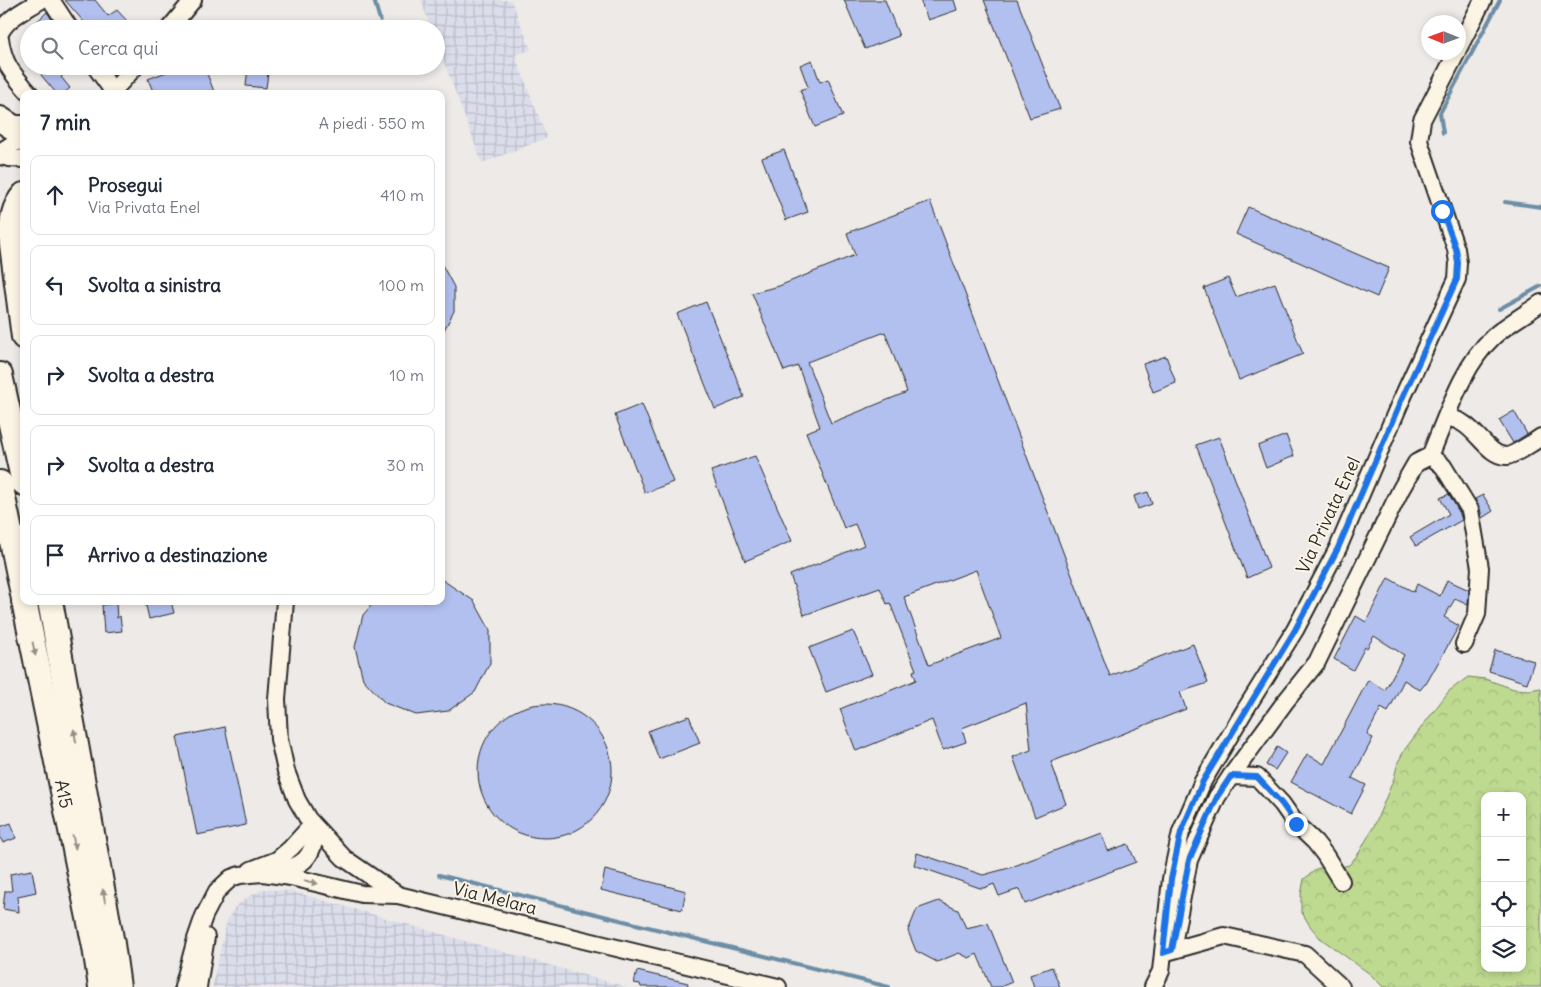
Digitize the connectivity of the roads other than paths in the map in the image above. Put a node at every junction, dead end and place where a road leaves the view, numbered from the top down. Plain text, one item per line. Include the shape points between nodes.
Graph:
1 (40, 0) edge
2 (51, 0) edge
3 (193, 0) edge
4 (1483, 0) edge
5 (64, 20) edge
6 (176, 20) edge
7 (0, 34) edge
8 (1466, 35) edge
9 (0, 39) edge
10 (1453, 60) edge
11 (103, 75) edge
12 (128, 75) edge
13 (26, 90) edge
14 (116, 90) edge
15 (0, 119) edge
16 (20, 128) edge
17 (20, 142) edge
18 (0, 154) edge
19 (20, 159) edge
20 (20, 201) edge
21 (1541, 303) edge
22 (20, 306) edge
23 (0, 375) edge
24 (1446, 418) junction
25 (1541, 437) edge
26 (1430, 456) junction
27 (20, 465) edge
28 (0, 483) edge
29 (20, 580) edge
30 (25, 605) edge
31 (52, 605) edge
32 (285, 605) edge
33 (1464, 644) dead end
34 (1231, 776) junction
35 (314, 827) junction
36 (263, 873) junction
37 (240, 875) junction
38 (1341, 880) dead end
39 (398, 895) junction
40 (212, 902) junction
41 (104, 945) junction
42 (1168, 951) junction
43 (1160, 979) edge
44 (101, 987) edge
45 (118, 987) edge
46 (183, 987) edge
47 (198, 987) edge
48 (778, 987) edge
49 (1153, 987) edge
50 (1341, 987) edge

1 - 7 street via 9,21
2 - 5 street
3 - 6 street
4 - 8 street, Via Privata Enel
9 - 13 street via 6,64
10 - 42 street, Via Privata Enel via 1422,120 1419,141 1456,249 1457,279 1338,548 1295,630 1203,781 1181,832 1171,879
11 - 14 street
12 - 14 street
15 - 16 highway
17 - 18 street
18 - 19 street
20 - 22 highway via 12,221 11,237
21 - 24 street via 1494,336 1476,356
23 - 27 highway
24 - 25 street via 1463,422 1487,446 1508,456
24 - 26 street
26 - 33 street via 1444,466 1470,510 1472,520 1480,568 1477,614
26 - 34 street via 1416,463 1401,489 1318,662
28 - 29 highway, A15
30 -> 41 highway, A15
41 -> 31 highway, A15
32 - 35 street via 277,698 279,739 297,800
34 - 38 street via 1257,777 1315,842
34 - 42 street via 1217,797 1189,860
35 - 36 street via 314,845 302,863
35 - 37 street via 277,860
35 - 39 street via 344,858
36 - 37 street, Via Melara
36 -> 39 street, Via Melara via 362,894
37 - 40 street, Via Melara via 216,891
39 - 48 street, Via Melara
40 - 46 street, Via Melara via 196,939
40 - 47 street, Via Melara
41 - 44 highway, A15
41 - 45 highway, A15
42 - 43 street, Via Privata Enel
42 - 50 street via 1224,936 1305,954
43 - 49 street, Via Privata Enel

